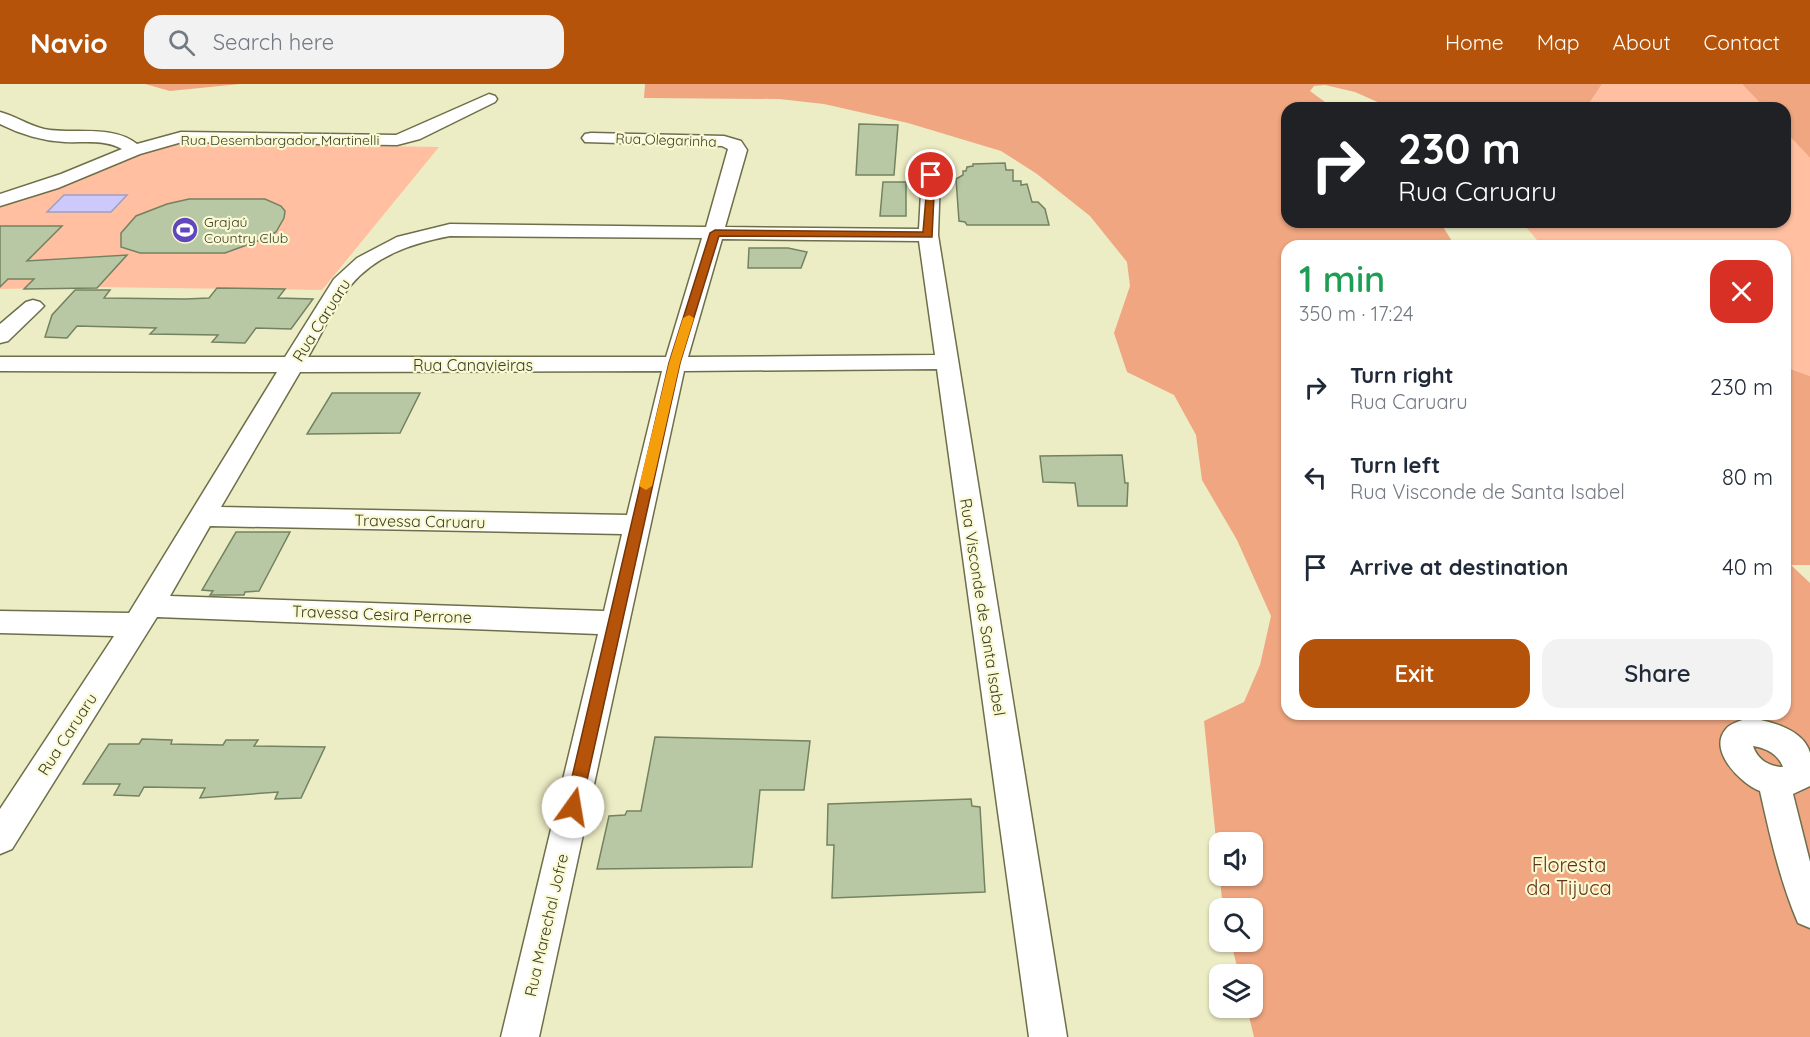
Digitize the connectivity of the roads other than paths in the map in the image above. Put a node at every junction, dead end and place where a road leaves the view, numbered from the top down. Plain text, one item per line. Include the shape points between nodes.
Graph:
1 (489, 99) dead end
2 (0, 117) edge
3 (591, 138) dead end
4 (134, 150) junction
5 (738, 150) joint
6 (931, 175) dead end
7 (0, 200) edge
8 (715, 233) junction
9 (928, 235) junction
10 (33, 306) dead end
11 (0, 336) edge
12 (946, 362) junction
13 (675, 363) junction
14 (0, 364) edge
15 (294, 364) junction
16 (204, 516) junction
17 (636, 525) junction
18 (143, 616) junction
19 (0, 622) edge
20 (615, 623) junction
21 (1774, 782) dead end
22 (0, 838) edge
23 (1810, 911) edge
24 (520, 1037) edge
25 (1048, 1037) edge

1 - 4 street, Rua Desembargador Martinelli via 397,140 181,137
2 - 4 street via 37,133 122,140
3 - 5 street, Rua Olegarinha via 724,141 735,144
4 - 7 street, Rua Desembargador Martinelli via 83,173
5 - 8 street, Rua Marechal Jofre
6 - 9 street, Rua Visconde de Santa Isabel
8 - 9 street, Rua Caruaru
8 - 13 street, Rua Marechal Jofre
8 - 15 street, Rua Caruaru via 450,230 410,238 356,266 341,283
9 - 12 street, Rua Visconde de Santa Isabel
10 - 11 street
12 - 13 street, Rua Canavieiras
12 - 25 street, Rua Visconde de Santa Isabel
13 - 15 street, Rua Canavieiras
13 - 17 street, Rua Marechal Jofre
14 - 15 street, Rua Canavieiras
15 - 16 street, Rua Caruaru
16 - 17 street, Travessa Caruaru
16 - 18 street, Rua Caruaru
17 - 20 street, Rua Marechal Jofre
18 - 19 street, Travessa Cesira Perrone
18 - 20 street, Travessa Cesira Perrone
18 - 22 street, Rua Caruaru
20 - 24 street, Rua Marechal Jofre
21 - 23 street via 1792,859

